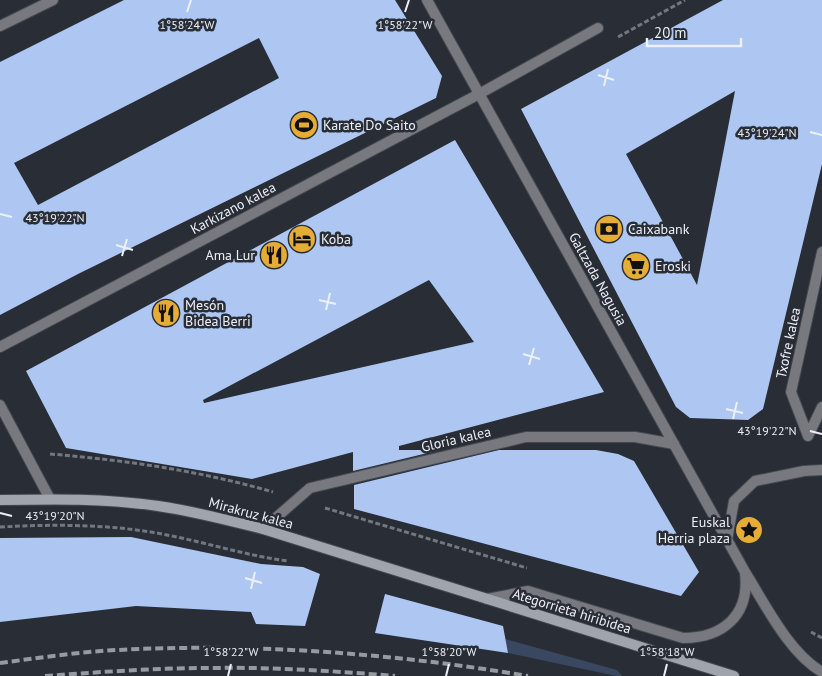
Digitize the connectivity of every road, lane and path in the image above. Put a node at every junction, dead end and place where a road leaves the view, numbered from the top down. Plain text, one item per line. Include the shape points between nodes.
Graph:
1 (53, 0) edge
2 (426, 0) edge
3 (0, 26) edge
4 (598, 28) dead end
5 (478, 94) junction
6 (822, 252) edge
7 (0, 348) edge
8 (0, 405) edge
9 (822, 407) edge
10 (674, 444) junction
11 (25, 452) junction
12 (822, 470) edge
13 (50, 499) junction
14 (296, 499) junction
15 (0, 500) edge
16 (0, 527) edge
17 (263, 530) junction
18 (727, 540) junction
19 (293, 562) dead end
20 (534, 570) dead end
21 (744, 572) junction
22 (487, 599) junction
23 (810, 632) dead end
24 (822, 638) edge
25 (822, 672) edge
26 (734, 676) edge

1 - 3 street
2 - 5 street, Galtzada Nagusia
4 - 5 street, Karkizano kalea
5 - 7 street, Karkizano kalea
5 - 10 street, Galtzada Nagusia
6 - 9 street, Txofre kalea via 791,392 808,436
8 - 11 street
10 - 14 street, Gloria kalea via 635,437 526,437 310,488
10 - 18 street, Galtzada Nagusia
11 - 13 street
11 - 14 path via 99,458 221,478
12 - 18 street via 755,481 734,501
13 - 15 main road, Mirakruz kalea
13 - 17 main road, Mirakruz kalea via 158,506
14 - 17 street, Gloria kalea
14 - 20 path
16 - 19 path via 122,528
17 - 22 main road, Mirakruz kalea
18 - 21 street, Galtzada Nagusia
21 - 22 street via 744,596 734,618 724,628 697,638 683,638 528,591
21 - 25 street, Galtzada Nagusia via 790,642 802,657
22 - 26 main road, Ategorrieta hiribidea
23 - 24 path

